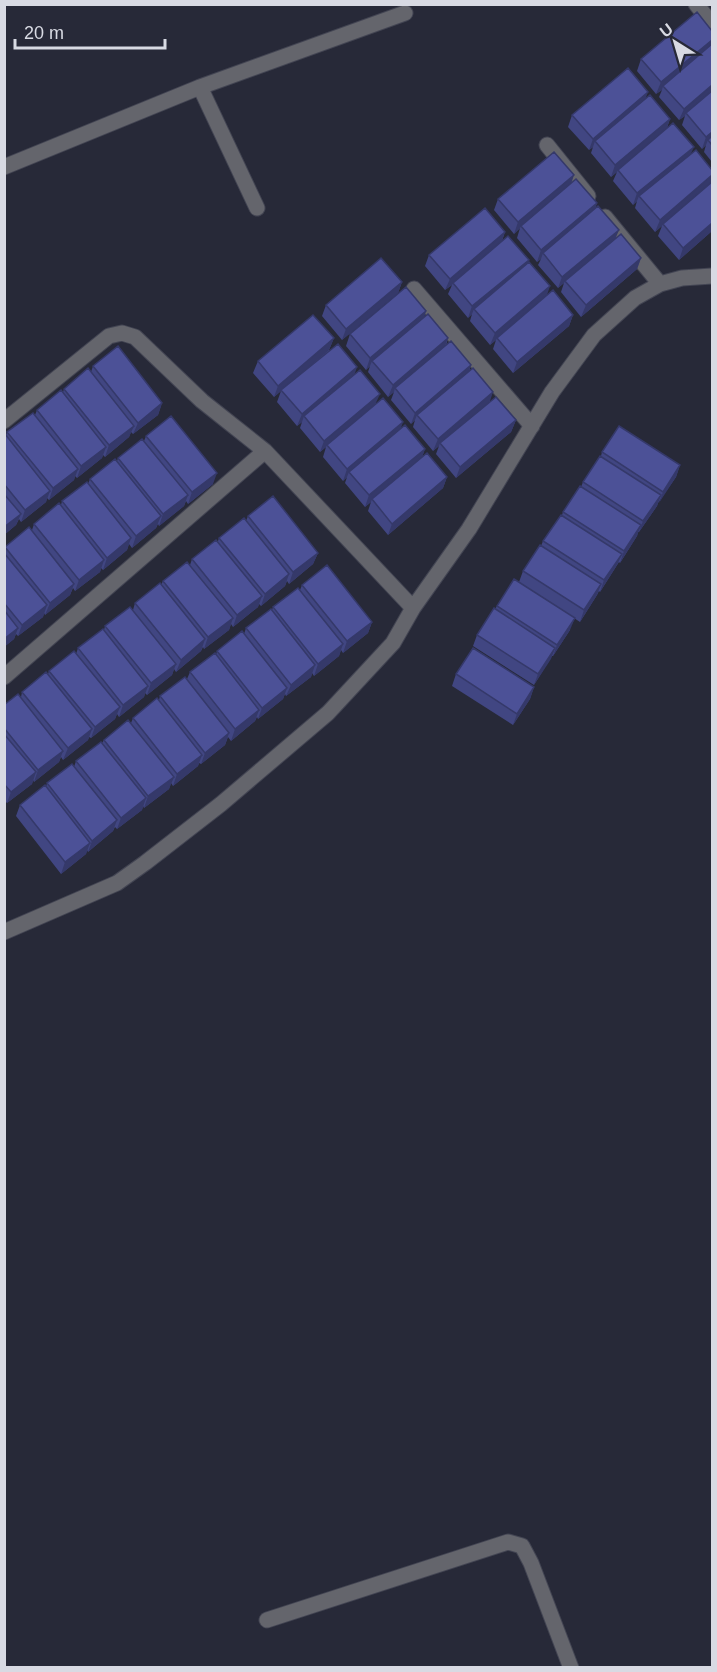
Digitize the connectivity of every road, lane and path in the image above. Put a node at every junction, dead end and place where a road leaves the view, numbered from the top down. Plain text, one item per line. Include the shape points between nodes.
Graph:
1 (696, 4) edge
2 (405, 13) dead end
3 (712, 24) edge
4 (200, 87) junction
5 (547, 146) dead end
6 (4, 167) edge
7 (257, 208) dead end
8 (712, 276) edge
9 (660, 284) junction
10 (414, 290) dead end
11 (4, 421) edge
12 (532, 426) junction
13 (265, 451) junction
14 (413, 608) junction
15 (4, 677) edge
16 (5, 930) edge
17 (267, 1620) dead end
18 (571, 1668) edge

1 - 3 street
2 - 4 street
4 - 6 street
4 - 7 street
5 - 9 street
8 - 9 street
9 - 12 street via 635,298 594,335
10 - 12 street
11 - 13 street via 109,336 122,333 135,337 202,401
12 - 14 street via 469,529
13 - 14 street
13 - 15 street
14 - 16 street via 393,643 335,706 221,804 117,883
17 - 18 street via 508,1542 522,1546 531,1563

